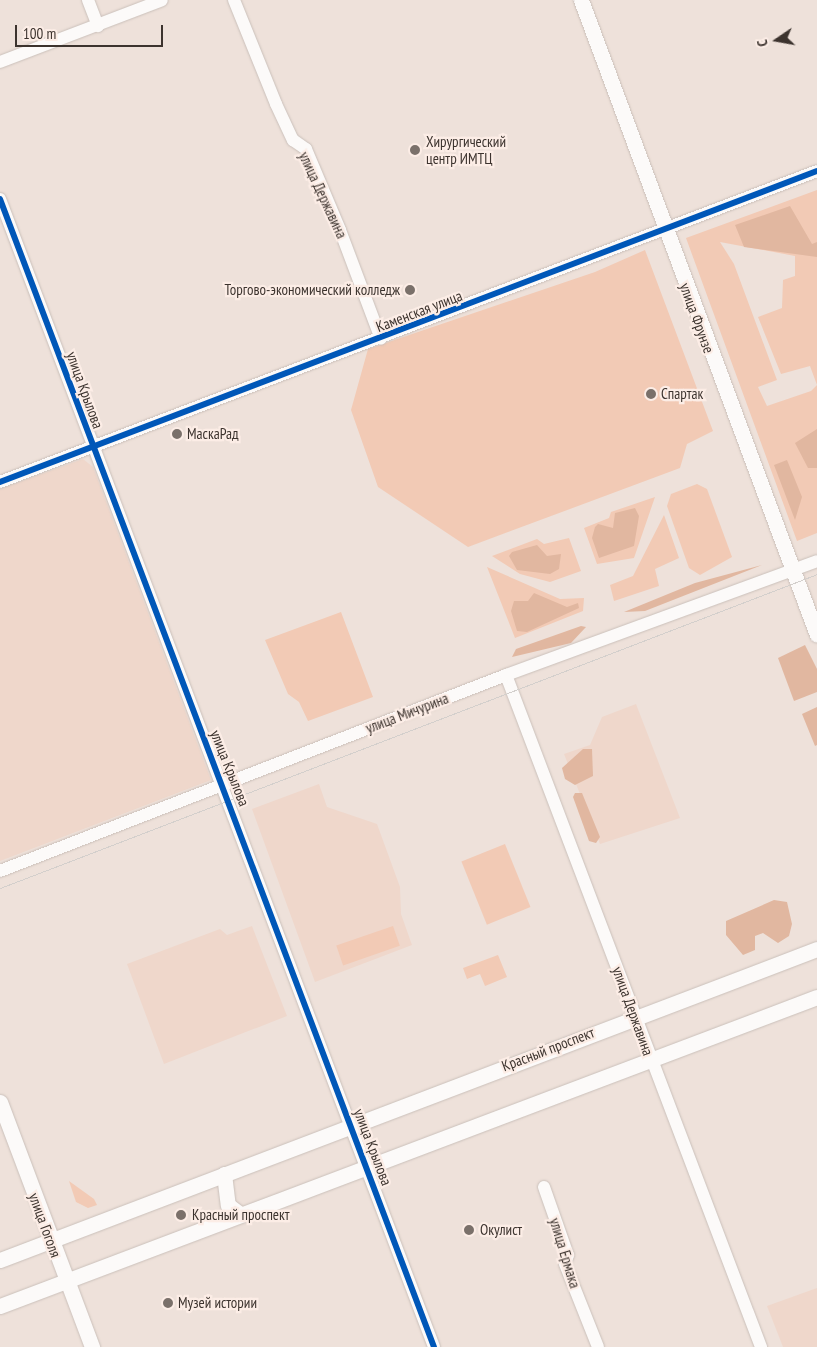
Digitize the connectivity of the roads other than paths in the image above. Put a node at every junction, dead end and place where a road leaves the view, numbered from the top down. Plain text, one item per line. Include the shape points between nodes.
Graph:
1 (88, 0) edge
2 (162, 0) edge
3 (234, 0) edge
4 (581, 0) edge
5 (98, 26) junction
6 (0, 62) edge
7 (817, 171) edge
8 (0, 198) edge
9 (666, 228) junction
10 (380, 339) junction
11 (93, 447) junction
12 (0, 482) edge
13 (817, 561) edge
14 (793, 570) junction
15 (817, 635) edge
16 (506, 675) junction
17 (222, 783) junction
18 (0, 871) edge
19 (817, 949) edge
20 (817, 997) edge
21 (635, 1016) junction
22 (651, 1060) junction
23 (0, 1102) edge
24 (352, 1125) junction
25 (367, 1165) junction
26 (224, 1174) junction
27 (544, 1187) dead end
28 (240, 1214) junction
29 (50, 1241) junction
30 (0, 1260) edge
31 (65, 1280) junction
32 (0, 1306) edge
33 (92, 1347) edge
34 (434, 1347) edge
35 (598, 1347) edge
36 (761, 1347) edge

1 - 5 street
2 - 5 street
3 - 10 street, улица Державина via 288,131 306,149
4 - 9 main road, улица Фрунзе
5 - 6 street
7 - 9 street, Каменская улица
8 - 11 street, улица Крылова
9 - 10 street, Каменская улица
9 - 14 main road, улица Фрунзе
10 - 11 street, Каменская улица
11 - 12 street, Каменская улица
11 - 17 street, улица Крылова
13 - 14 street, улица Мичурина
14 - 15 main road, улица Фрунзе
14 - 16 street, улица Мичурина
16 - 17 street, улица Мичурина
16 - 21 street, улица Державина
17 - 18 street, улица Мичурина
17 - 24 street, улица Крылова
19 - 21 main road, Красный проспект
20 - 22 main road
21 - 22 street, улица Державина
21 - 24 main road, Красный проспект
22 - 25 main road
22 - 36 street, улица Державина
23 - 29 main road, улица Гоголя
24 - 25 street, улица Крылова
24 - 26 main road, Красный проспект
25 - 28 main road
25 - 34 street, улица Крылова
26 - 28 main road via 228,1205
26 - 29 main road, Красный проспект
27 - 35 street, улица Ермака via 568,1255 565,1264
28 - 31 main road
29 - 30 main road, Красный проспект
29 - 31 main road, улица Гоголя
31 - 32 main road
31 - 33 main road, улица Гоголя

